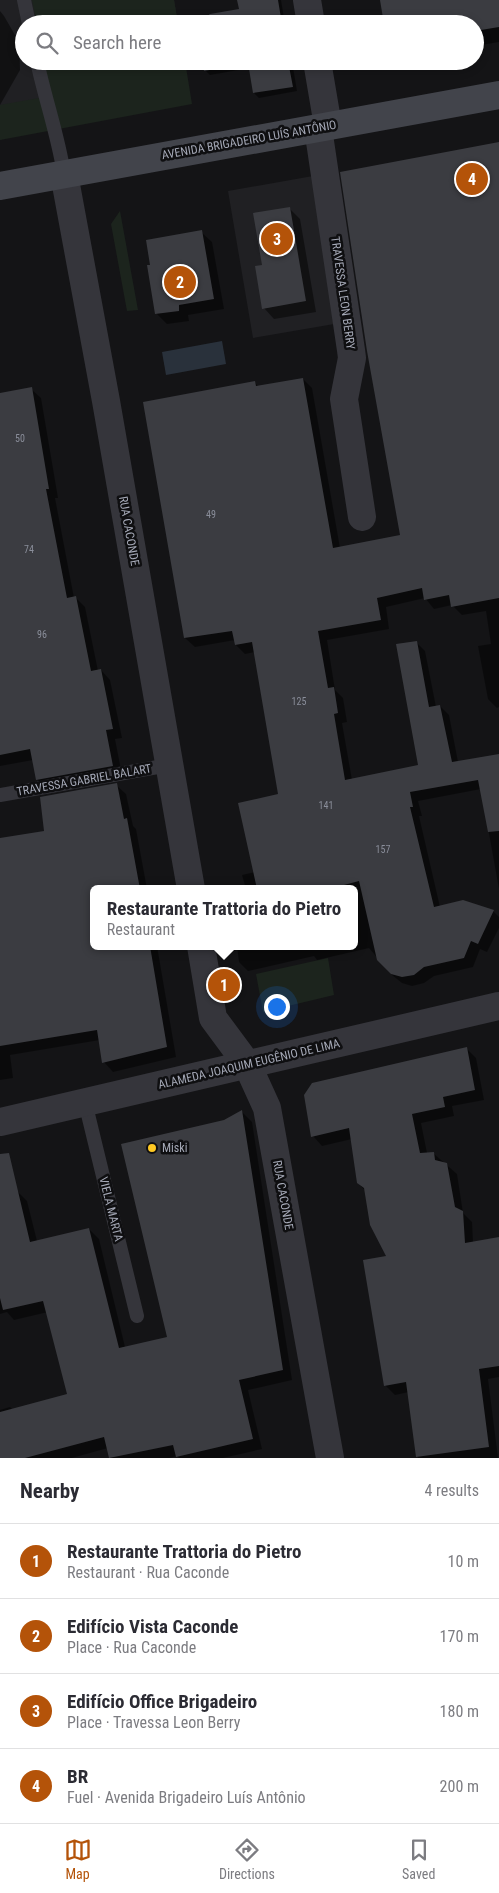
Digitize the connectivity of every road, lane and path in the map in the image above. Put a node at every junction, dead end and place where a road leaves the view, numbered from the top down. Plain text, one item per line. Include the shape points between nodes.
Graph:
1 (24, 0) edge
2 (307, 0) edge
3 (27, 15) edge
4 (310, 15) edge
5 (39, 70) edge
6 (318, 70) edge
7 (499, 95) edge
8 (323, 127) junction
9 (64, 174) junction
10 (0, 186) edge
11 (362, 517) dead end
12 (169, 765) junction
13 (0, 795) edge
14 (190, 885) edge
15 (202, 950) edge
16 (499, 1006) edge
17 (247, 1064) junction
18 (85, 1102) junction
19 (0, 1122) edge
20 (137, 1316) dead end
21 (329, 1458) edge

1 - 3 lane
2 - 4 street
5 - 9 lane
6 - 8 street, TRAVESSA LEON BERRY
7 - 8 main road, AVENIDA BRIGADEIRO LUÍS ANTÔNIO
8 - 9 main road, AVENIDA BRIGADEIRO LUÍS ANTÔNIO
8 - 11 street, TRAVESSA LEON BERRY via 352,350 344,399
9 - 10 main road, AVENIDA BRIGADEIRO LUÍS ANTÔNIO
9 - 12 street, RUA CACONDE
12 - 13 lane, TRAVESSA GABRIEL BALART
12 - 14 street, RUA CACONDE
15 - 17 street, RUA CACONDE via 214,1018
16 - 17 street, ALAMEDA JOAQUIM EUGÊNIO DE LIMA
17 - 18 street, ALAMEDA JOAQUIM EUGÊNIO DE LIMA
17 - 21 street, RUA CACONDE via 267,1108
18 - 19 street, ALAMEDA JOAQUIM EUGÊNIO DE LIMA
18 - 20 lane, VIELA MARTA

